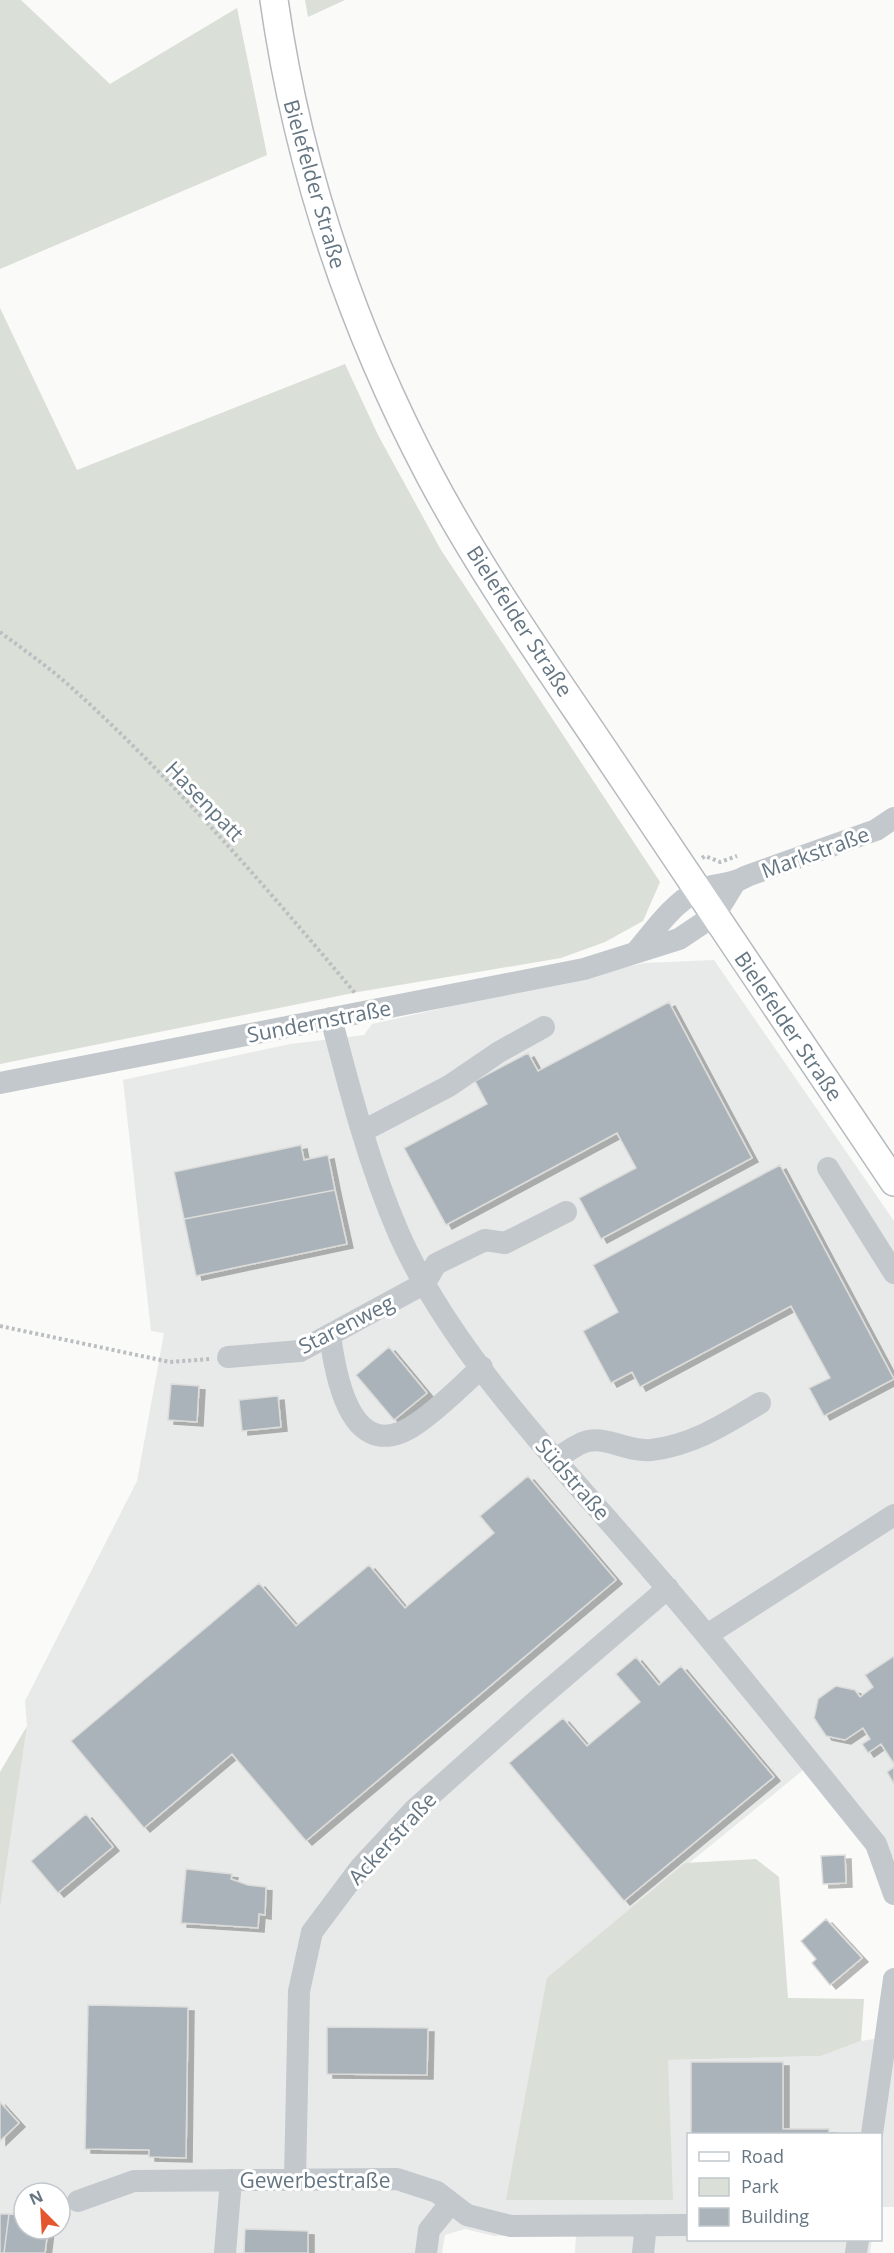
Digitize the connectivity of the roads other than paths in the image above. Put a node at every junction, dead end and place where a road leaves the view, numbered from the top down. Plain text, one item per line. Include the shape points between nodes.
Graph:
1 (274, 0) edge
2 (894, 818) edge
3 (691, 880) junction
4 (734, 884) junction
5 (715, 915) junction
6 (636, 952) junction
7 (331, 1018) junction
8 (544, 1027) dead end
9 (0, 1083) edge
10 (363, 1131) junction
11 (828, 1168) dead end
12 (894, 1182) edge
13 (566, 1212) dead end
14 (894, 1273) edge
15 (425, 1283) junction
16 (330, 1335) junction
17 (228, 1357) road end
18 (482, 1367) junction
19 (760, 1403) dead end
20 (556, 1459) junction
21 (894, 1515) edge
22 (668, 1588) junction
23 (707, 1635) junction
24 (894, 1894) edge
25 (894, 1979) edge
26 (891, 2025) edge
27 (872, 2133) edge
28 (231, 2180) junction
29 (296, 2180) junction
30 (78, 2201) dead end
31 (450, 2204) junction
32 (646, 2225) junction
33 (687, 2225) edge
34 (225, 2253) edge
35 (426, 2253) edge
36 (643, 2253) edge

1 - 3 main road, Bielefelder Straße via 285,76 306,166 340,273 369,348 429,475 500,594
2 - 4 street, Markstraße via 876,830
3 - 4 street, Markstraße
3 - 5 main road, Bielefelder Straße
3 - 6 street via 674,908
4 - 5 street, Markstraße
5 - 6 street, Sundernstraße via 679,939
5 - 12 main road, Bielefelder Straße
6 - 7 street, Sundernstraße via 584,969
7 - 9 street, Sundernstraße
7 - 10 street, Südstraße
8 - 10 street via 449,1086
10 - 15 street, Südstraße via 400,1235
11 - 14 street
13 - 15 street via 505,1243 485,1240 436,1264
15 - 16 street, Starenweg
15 - 18 street, Südstraße
16 - 17 street, Starenweg via 300,1351
16 - 18 street via 339,1389 351,1415 363,1429 378,1435 394,1434 418,1423
18 - 20 street, Südstraße
19 - 20 street via 711,1434 673,1446 637,1450 606,1441 587,1441
20 - 22 street, Südstraße
21 - 23 street
22 - 23 street, Südstraße
22 - 29 street, Ackerstraße via 414,1810 360,1868 312,1932 299,1991
23 - 24 street, Südstraße via 876,1844
25 - 26 street
26 - 27 street
28 - 29 street, Gewerbestraße
28 - 30 street, Gewerbestraße via 134,2181
28 - 34 street
29 - 31 street, Gewerbestraße via 397,2179 437,2192
31 - 32 street, Gewerbestraße via 467,2215 512,2226
31 - 35 street via 429,2230
32 - 33 street, Gewerbestraße
32 - 36 street

